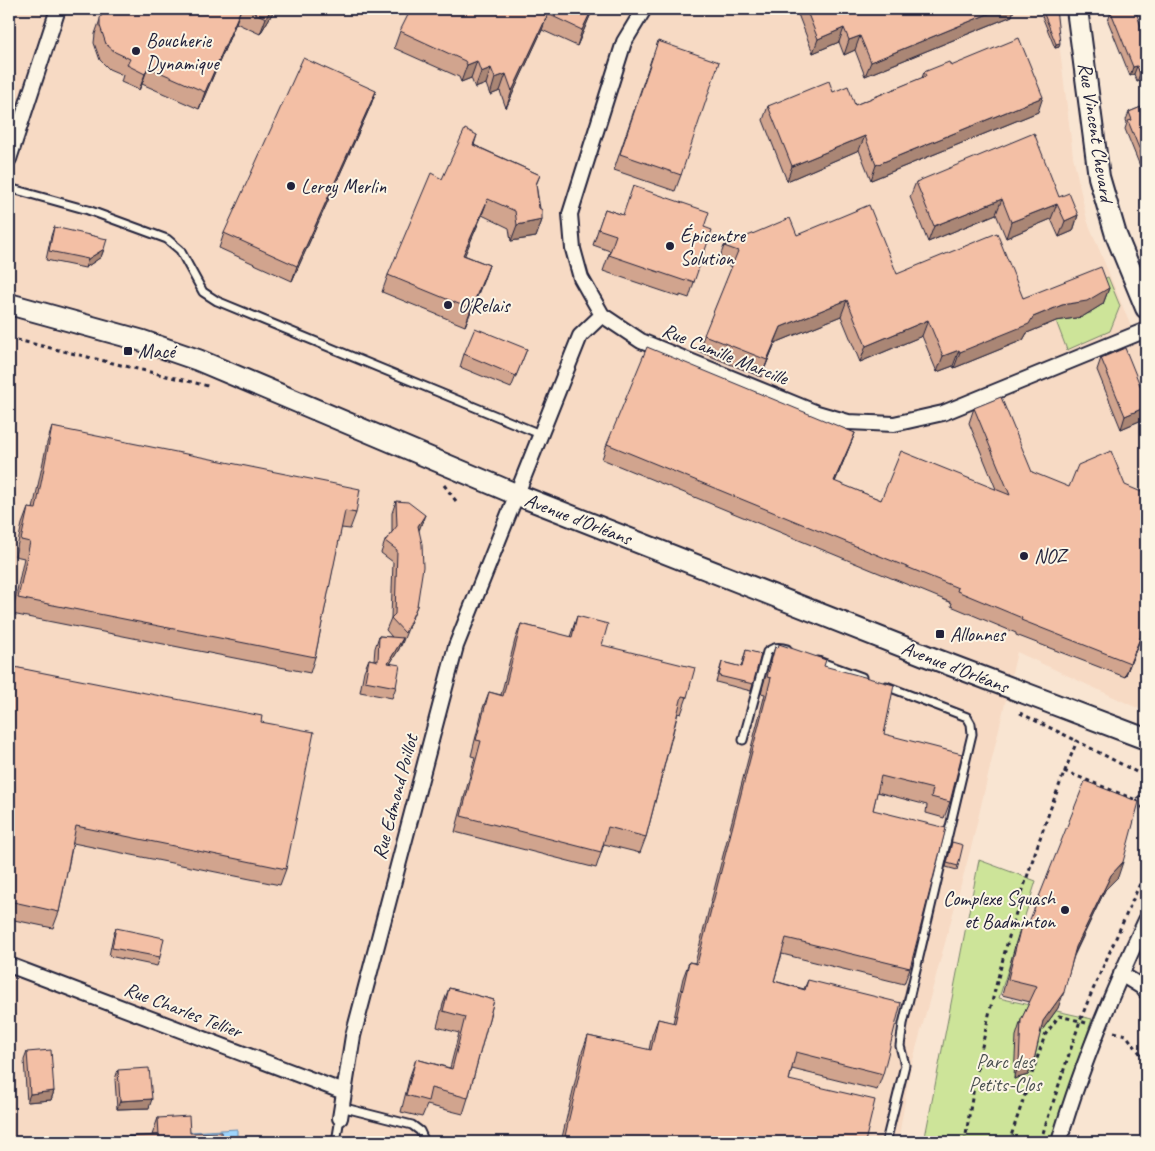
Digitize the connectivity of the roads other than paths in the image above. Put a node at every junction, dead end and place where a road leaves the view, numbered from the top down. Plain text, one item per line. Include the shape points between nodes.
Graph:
1 (58, 9) edge
2 (644, 9) edge
3 (1077, 9) edge
4 (15, 120) edge
5 (9, 159) edge
6 (9, 188) edge
7 (9, 304) edge
8 (1146, 308) edge
9 (602, 315) junction
10 (1146, 330) edge
11 (540, 434) junction
12 (518, 495) junction
13 (790, 650) edge
14 (809, 657) edge
15 (1146, 739) edge
16 (743, 740) dead end
17 (1146, 920) edge
18 (9, 966) edge
19 (1120, 974) junction
20 (1146, 992) edge
21 (344, 1092) junction
22 (340, 1112) junction
23 (336, 1142) edge
24 (424, 1142) edge
25 (886, 1142) edge
26 (1059, 1142) edge

1 - 4 street
2 - 9 street, Rue Camille Marcille via 624,42 570,214 573,249 581,278
3 - 8 main road, Rue Vincent Chevard via 1099,176 1116,234
4 - 5 street
6 - 11 lane via 88,210 167,239 180,250 203,292 217,301
7 - 12 main road, Avenue d'Orléans via 143,340 198,360
9 - 10 street, Rue Camille Marcille via 640,341 818,413 848,422 894,424 944,413
9 - 11 street, Rue Edmond Poillot via 580,336
11 - 12 street, Rue Edmond Poillot
12 - 15 main road, Avenue d'Orléans
12 - 21 street, Rue Edmond Poillot via 456,646 352,1036
13 - 16 lane via 781,647 767,652
14 - 25 lane via 967,717 971,724 972,734 903,1024 900,1046 905,1065
17 - 19 street
18 - 21 street, Rue Charles Tellier
19 - 20 street
19 - 26 street
21 - 22 street, Rue Edmond Poillot
22 - 23 lane
22 - 24 lane via 412,1125 420,1131

